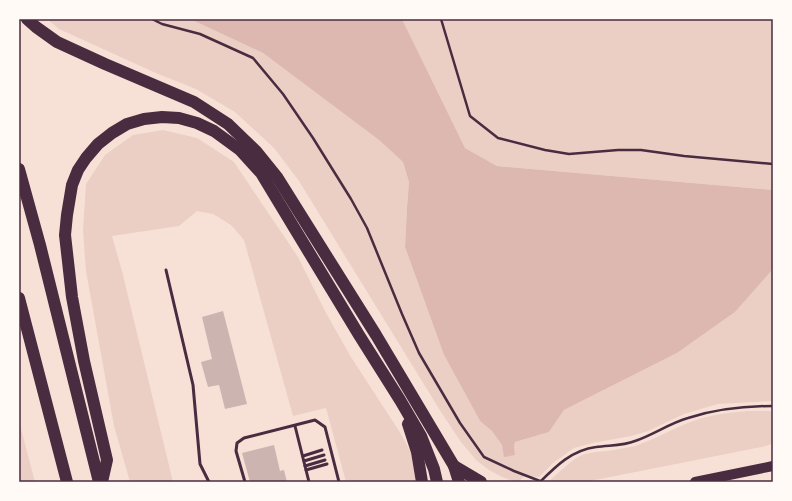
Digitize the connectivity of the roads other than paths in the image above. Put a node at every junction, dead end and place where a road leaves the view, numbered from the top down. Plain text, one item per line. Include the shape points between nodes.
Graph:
1 (27, 19) edge
2 (19, 169) edge
3 (166, 270) dead end
4 (19, 298) edge
5 (400, 400) junction
6 (295, 426) junction
7 (322, 450) dead end
8 (324, 455) dead end
9 (303, 456) junction
10 (325, 460) dead end
11 (304, 461) junction
12 (327, 464) dead end
13 (305, 466) junction
14 (454, 466) junction
15 (773, 466) edge
16 (306, 470) junction
17 (67, 482) edge
18 (100, 482) edge
19 (210, 482) edge
20 (245, 482) edge
21 (310, 482) edge
22 (339, 482) edge
23 (422, 482) edge
24 (437, 482) edge
25 (459, 482) edge
26 (481, 482) edge
27 (695, 482) edge

1 - 14 highway via 57,42 194,102 228,124 256,151 277,177 376,334
2 - 18 highway
3 - 19 lane via 193,385 200,464
4 - 17 highway
5 - 18 highway via 261,173 240,150 214,131 180,118 162,116 144,119 112,132 86,158 72,185 67,215 65,236 72,296 107,460
5 - 23 highway via 417,452
5 - 24 highway via 421,436
6 - 9 lane
6 - 20 lane via 244,438 237,443 236,451
6 - 22 lane via 315,420 325,427
7 - 9 lane
8 - 11 lane
9 - 11 lane
10 - 13 lane
11 - 13 lane
12 - 16 lane
13 - 16 lane
14 - 25 highway
14 - 26 highway
15 - 27 main road
16 - 21 lane

